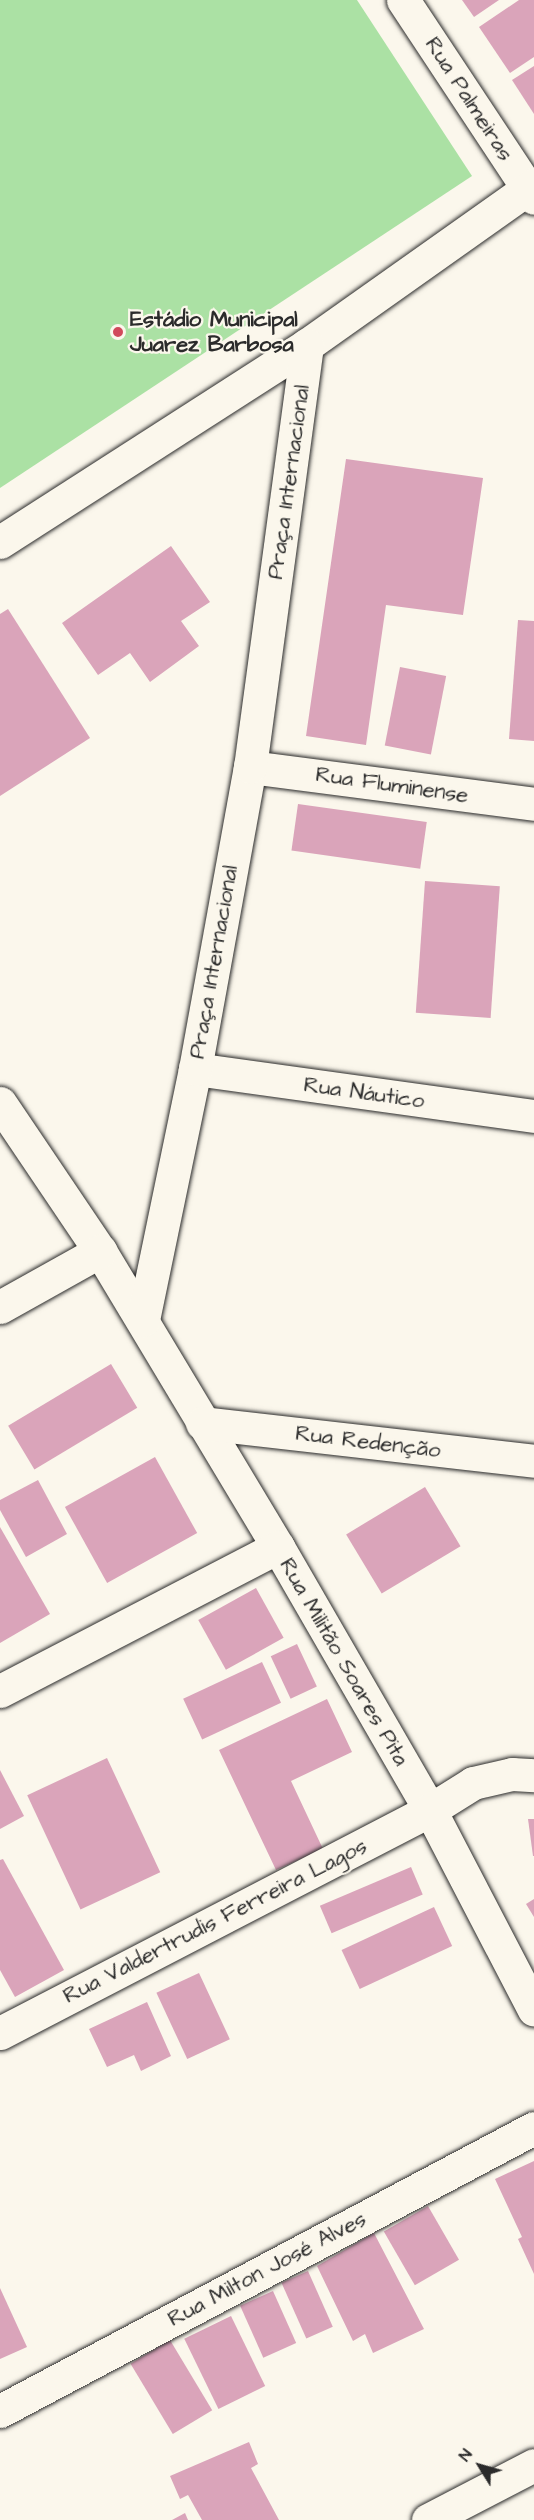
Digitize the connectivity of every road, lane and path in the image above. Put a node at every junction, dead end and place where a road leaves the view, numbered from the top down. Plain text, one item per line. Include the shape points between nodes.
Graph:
1 (403, 0) edge
2 (532, 190) edge
3 (308, 345) junction
4 (0, 542) edge
5 (250, 767) junction
6 (534, 804) edge
7 (195, 1069) junction
8 (0, 1103) edge
9 (534, 1116) edge
10 (100, 1251) junction
11 (0, 1307) edge
12 (143, 1320) junction
13 (202, 1423) junction
14 (534, 1461) edge
15 (278, 1547) junction
16 (0, 1691) edge
17 (534, 1775) edge
18 (430, 1810) junction
19 (534, 2010) edge
20 (0, 2033) edge
21 (534, 2128) edge
22 (0, 2411) edge
23 (534, 2465) edge
24 (428, 2520) edge

1 - 2 street, Rua Palmeiras
2 - 3 street, Praça Internacional
3 - 4 street, Praça Internacional
3 - 5 street, Praça Internacional
5 - 6 street, Rua Fluminense
5 - 7 street, Praça Internacional
7 - 9 street, Rua Náutico
7 - 12 street, Praça Internacional
8 - 10 street
10 - 11 street
10 - 12 street
12 - 13 street, Rua Militão Soares Pita
13 - 14 street, Rua Redenção
13 - 15 street, Rua Militão Soares Pita
15 - 16 street
15 - 18 street, Rua Militão Soares Pita
17 - 18 street, Rua Valdertrudis Ferreira Lagos via 512,1774 473,1783
18 - 19 street, Rua Militão Soares Pita
18 - 20 street, Rua Valdertrudis Ferreira Lagos
21 - 22 street, Rua Milton José Alves
23 - 24 street

